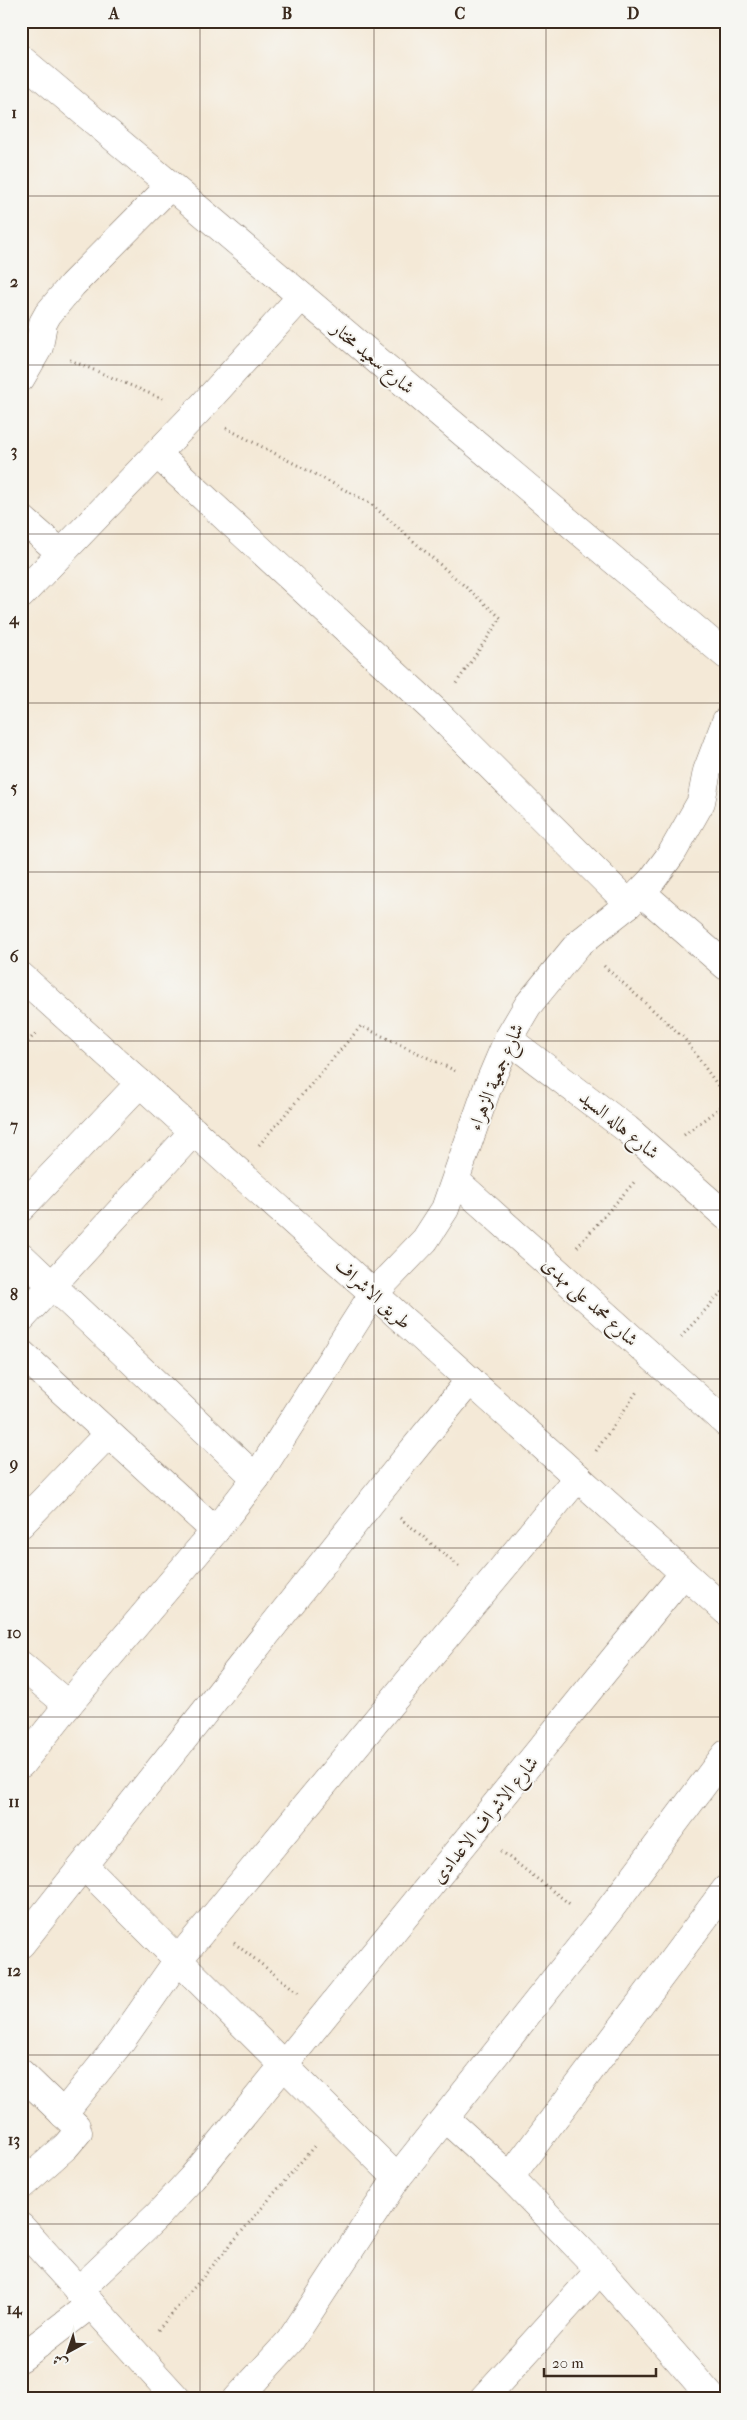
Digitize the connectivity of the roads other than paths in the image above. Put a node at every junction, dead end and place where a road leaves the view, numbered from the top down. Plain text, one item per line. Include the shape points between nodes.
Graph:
1 (21, 59) edge
2 (170, 186) junction
3 (301, 297) junction
4 (21, 378) edge
5 (157, 454) junction
6 (21, 518) edge
7 (61, 553) junction
8 (21, 595) edge
9 (726, 655) edge
10 (726, 721) edge
11 (635, 898) junction
12 (726, 966) edge
13 (21, 976) edge
14 (508, 1039) junction
15 (140, 1083) junction
16 (194, 1131) junction
17 (456, 1181) junction
18 (21, 1208) edge
19 (726, 1216) edge
20 (21, 1256) edge
21 (53, 1284) junction
22 (373, 1294) junction
23 (21, 1319) edge
24 (21, 1352) edge
25 (470, 1380) junction
26 (726, 1423) edge
27 (108, 1434) junction
28 (578, 1477) junction
29 (256, 1478) junction
30 (21, 1524) edge
31 (215, 1531) junction
32 (684, 1573) junction
33 (726, 1611) edge
34 (21, 1665) edge
35 (68, 1705) junction
36 (726, 1754) edge
37 (21, 1764) edge
38 (84, 1866) junction
39 (726, 1889) edge
40 (21, 1944) edge
41 (178, 1960) junction
42 (285, 2066) junction
43 (21, 2073) edge
44 (63, 2114) junction
45 (446, 2120) junction
46 (510, 2177) junction
47 (398, 2178) junction
48 (21, 2186) edge
49 (21, 2227) edge
50 (600, 2270) junction
51 (85, 2297) junction
52 (21, 2358) edge
53 (177, 2399) edge
54 (237, 2399) edge
55 (483, 2399) edge
56 (713, 2399) edge

1 - 2 street, شارع سعيد مختار
2 - 3 street, شارع سعيد مختار
2 - 4 street via 72,285 48,314 43,323 40,347
3 - 5 street
3 - 9 street, شارع سعيد مختار
5 - 7 street
5 - 11 street
6 - 7 street
7 - 8 street
10 - 11 street, شارع جمعية الزهراء via 701,802 672,853
11 - 12 street
11 - 14 street, شارع جمعية الزهراء via 578,944 528,1005
13 - 15 street, طريق الاشراف
14 - 17 street, شارع جمعية الزهراء via 488,1086
14 - 19 street, شارع هاله السيد via 585,1096
15 - 16 street, طريق الاشراف
15 - 18 street
16 - 21 street
16 - 22 street, طريق الاشراف
17 - 22 street, شارع جمعية الزهراء via 445,1209 425,1240
17 - 26 street, شارع محمد على مهدى
20 - 21 street
21 - 23 street
21 - 29 street
22 - 25 street, طريق الاشراف
22 - 29 street, شارع جمعية الزهراء
24 - 27 street
25 - 28 street, طريق الاشراف
25 - 38 street
27 - 30 street
27 - 31 street
28 - 32 street, طريق الاشراف
28 - 41 street
29 - 31 street, شارع جمعية الزهراء
31 - 35 street, شارع جمعية الزهراء
32 - 33 street, طريق الاشراف
32 - 42 street, شارع الاشراف الاعدادى
34 - 35 street
35 - 37 street, شارع جمعية الزهراء
36 - 45 street
38 - 40 street
38 - 41 street
39 - 46 street
41 - 42 street
41 - 44 street via 119,2044
42 - 47 street
42 - 51 street, شارع الاشراف الاعدادى
43 - 44 street
44 - 48 street via 78,2132
45 - 46 street
45 - 47 street
46 - 50 street
47 - 54 street via 290,2341
49 - 51 street
50 - 55 street
50 - 56 street
51 - 52 street, شارع الاشراف الاعدادى
51 - 53 street

